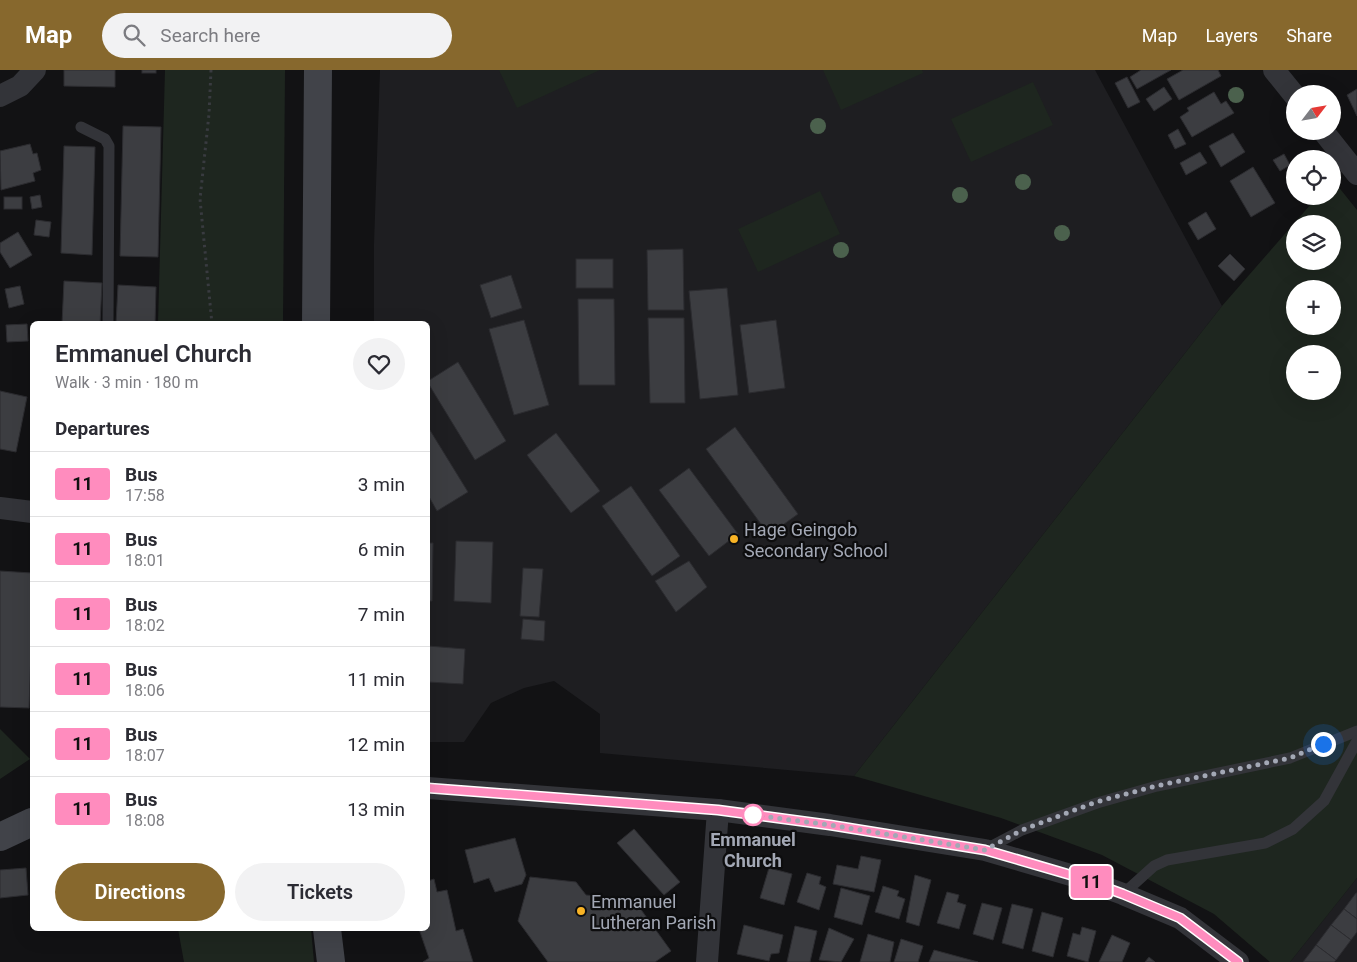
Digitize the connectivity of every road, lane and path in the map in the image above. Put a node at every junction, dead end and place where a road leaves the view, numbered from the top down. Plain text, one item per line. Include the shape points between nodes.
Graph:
1 (34, 70) edge
2 (211, 70) edge
3 (318, 70) edge
4 (1274, 70) edge
5 (1286, 85) edge
6 (0, 96) edge
7 (82, 127) dead end
8 (1330, 140) edge
9 (1357, 174) edge
10 (108, 321) edge
11 (212, 321) edge
12 (316, 321) edge
13 (0, 508) edge
14 (30, 512) edge
15 (1357, 731) edge
16 (1357, 741) edge
17 (430, 788) edge
18 (718, 810) junction
19 (30, 823) edge
20 (0, 838) edge
21 (985, 850) junction
22 (1123, 894) junction
23 (327, 931) edge
24 (331, 962) edge
25 (707, 962) edge
26 (1238, 962) edge

1 - 6 street via 20,86
2 - 11 path via 200,199
3 - 12 main road
4 - 5 street
7 - 10 lane via 105,139 109,146
8 - 9 street
13 - 14 street
15 - 21 lane via 1290,758 1096,802 1022,830
16 - 22 lane via 1324,802 1293,829 1265,843 1167,860 1154,866
17 - 18 street
18 - 21 street
18 - 25 street
19 - 20 main road
21 - 22 street
22 - 26 street via 1180,918
23 - 24 main road

